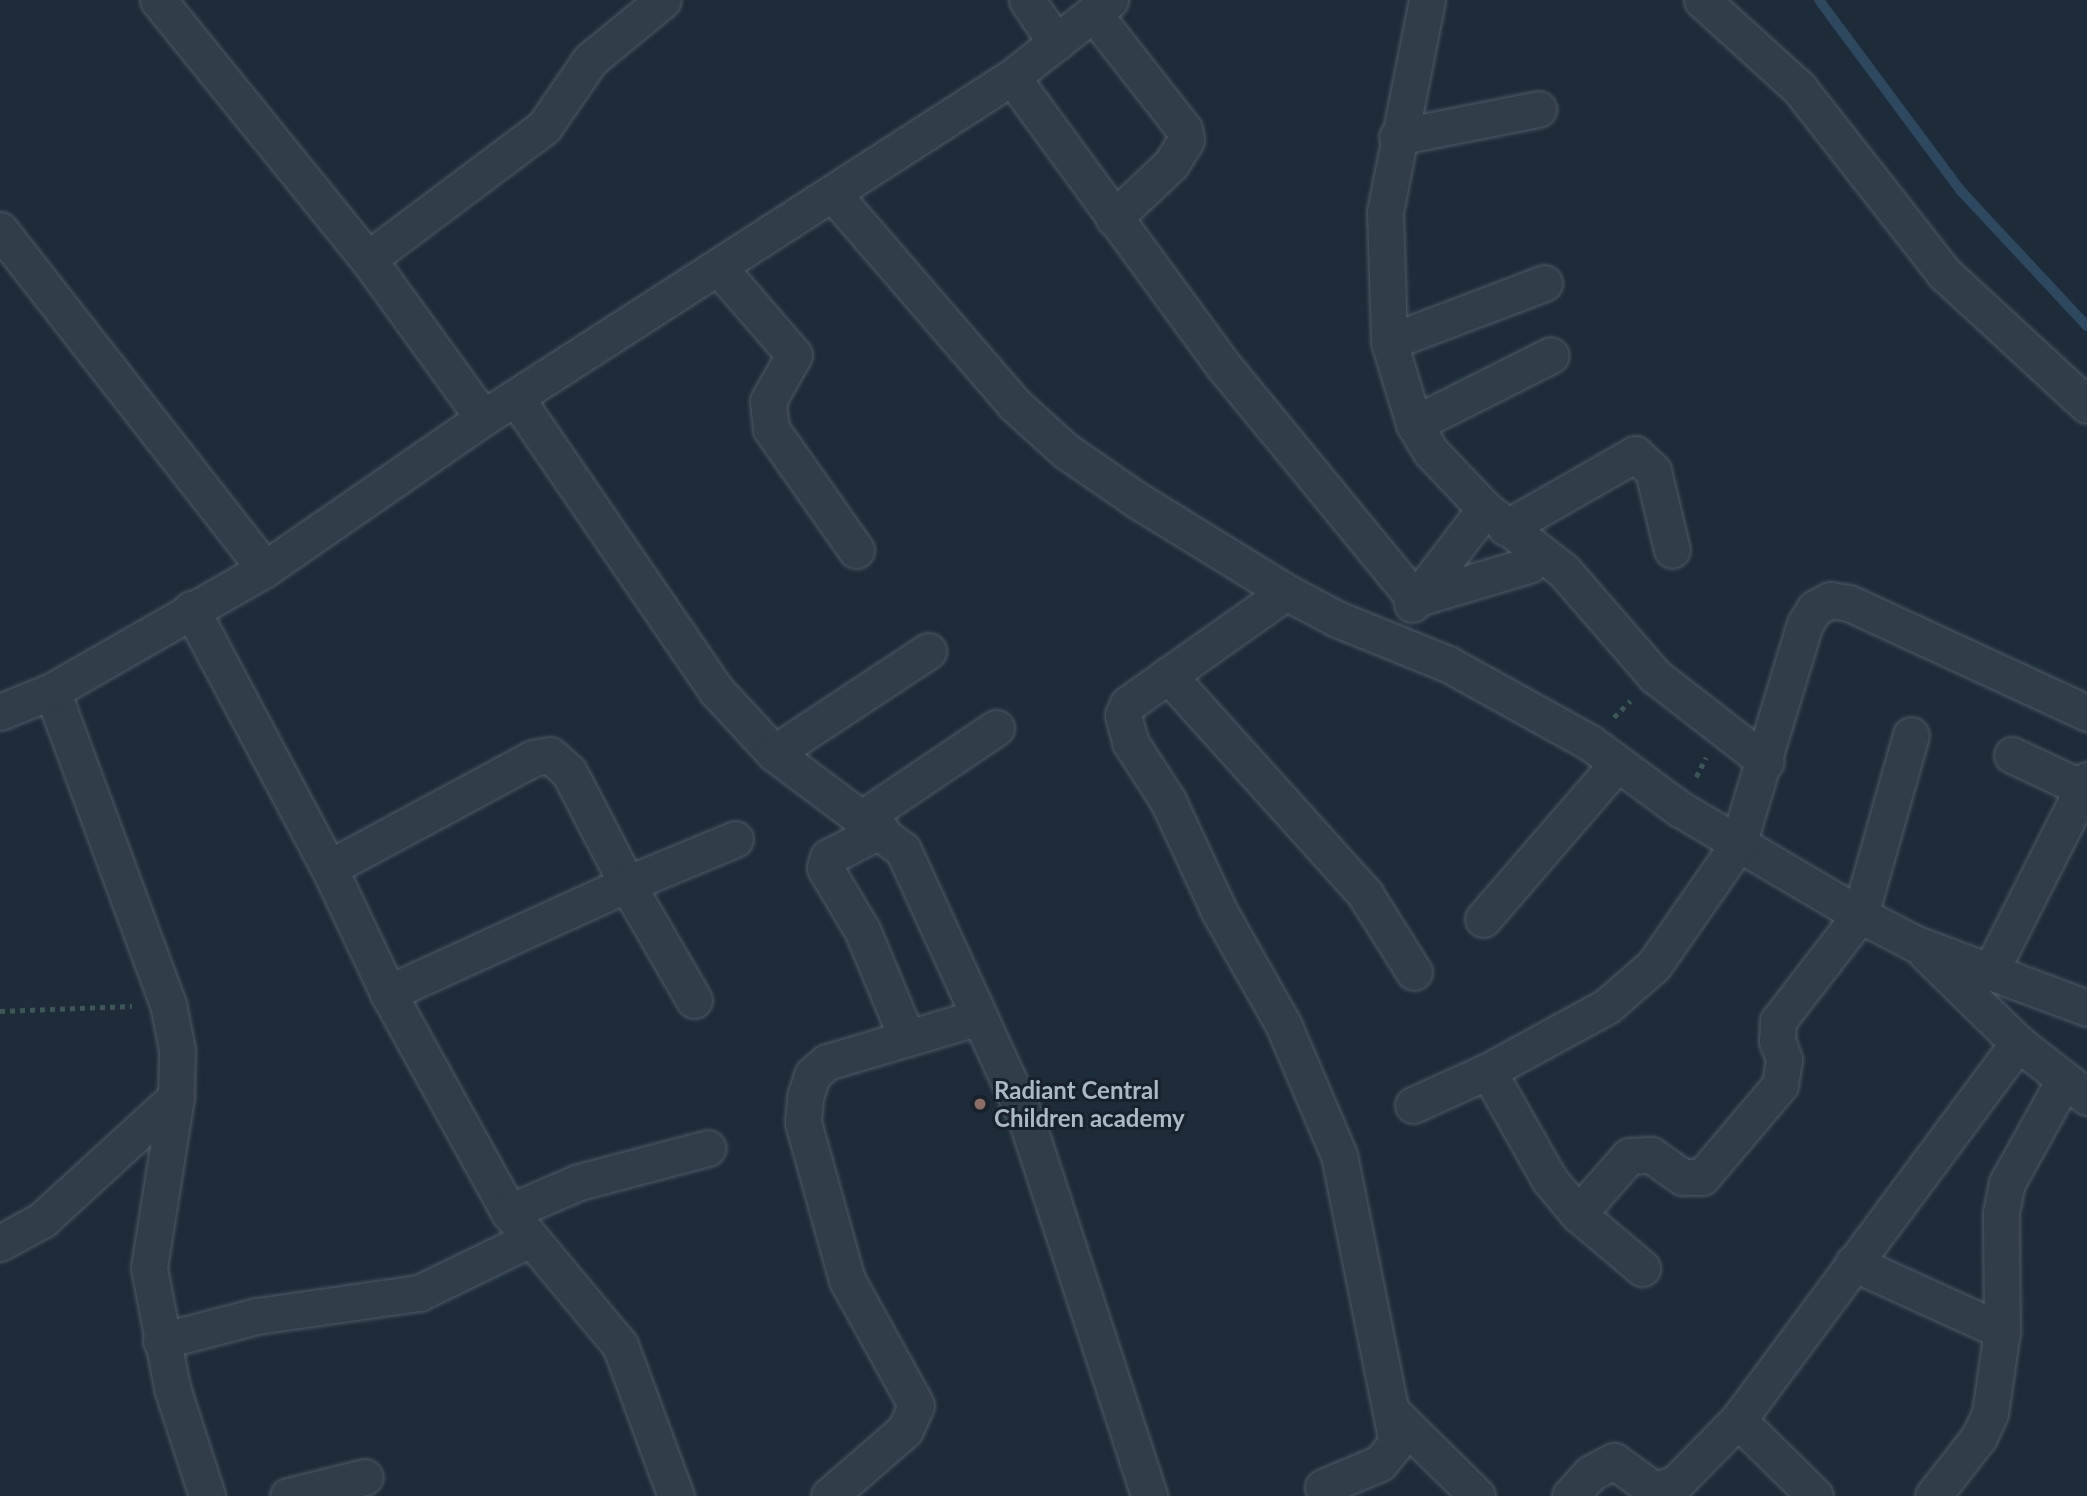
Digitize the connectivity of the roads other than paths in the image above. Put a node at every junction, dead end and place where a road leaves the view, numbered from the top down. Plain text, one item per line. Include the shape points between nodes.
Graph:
1 (158, 0) edge
2 (663, 0) edge
3 (1027, 0) edge
4 (1427, 0) edge
5 (1702, 0) edge
6 (1102, 7) edge
7 (1056, 43) junction
8 (1012, 77) junction
9 (1538, 109) dead end
10 (1397, 138) junction
11 (833, 194) junction
12 (1114, 218) junction
13 (0, 230) edge
14 (368, 259) junction
15 (720, 269) junction
16 (1544, 283) dead end
17 (1389, 342) junction
18 (1551, 355) dead end
19 (516, 398) junction
20 (2087, 405) edge
21 (483, 418) junction
22 (1414, 424) junction
23 (1495, 519) junction
24 (856, 550) dead end
25 (1672, 550) dead end
26 (1529, 565) dead end
27 (265, 569) junction
28 (1286, 592) junction
29 (1415, 599) junction
30 (191, 609) junction
31 (1393, 641) junction
32 (928, 651) dead end
33 (1168, 675) junction
34 (52, 691) junction
35 (0, 712) edge
36 (2087, 713) edge
37 (996, 727) dead end
38 (1911, 735) dead end
39 (774, 753) junction
40 (2012, 755) dead end
41 (1766, 762) junction
42 (1617, 764) junction
43 (2085, 784) edge
44 (871, 824) junction
45 (735, 839) dead end
46 (1738, 844) junction
47 (329, 868) junction
48 (627, 884) junction
49 (1860, 915) junction
50 (1483, 919) dead end
51 (1916, 944) junction
52 (1413, 972) dead end
53 (1990, 972) junction
54 (388, 993) junction
55 (694, 1000) dead end
56 (2087, 1008) edge
57 (979, 1017) junction
58 (907, 1038) junction
59 (2018, 1043) junction
60 (1488, 1071) junction
61 (2075, 1089) edge
62 (176, 1097) junction
63 (1413, 1105) dead end
64 (708, 1148) dead end
65 (1578, 1214) junction
66 (519, 1225) junction
67 (0, 1242) edge
68 (1853, 1263) junction
69 (1642, 1268) dead end
70 (2002, 1331) junction
71 (161, 1341) junction
72 (1395, 1415) junction
73 (1738, 1420) junction
74 (365, 1477) dead end
75 (1323, 1487) dead end
76 (1946, 1493) edge
77 (207, 1496) edge
78 (288, 1496) edge
79 (676, 1496) edge
80 (830, 1496) edge
81 (1149, 1496) edge
82 (1477, 1496) edge
83 (1570, 1496) edge
84 (1815, 1496) edge

1 - 14 street
2 - 14 street via 590,60 544,127
3 - 7 street
4 - 10 street
5 - 20 street via 1799,88 1945,274
6 - 7 street
6 - 12 street via 1184,129 1186,140 1171,164
7 - 8 street
8 - 11 street
8 - 12 street
9 - 10 street
10 - 17 street via 1385,212
11 - 15 street
11 - 28 street via 970,356 1066,451
12 - 29 street via 1226,369
13 - 27 street
14 - 21 street
15 - 19 street
15 - 24 street via 794,355 768,401 771,429
16 - 17 street
17 - 22 street
18 - 22 street
19 - 21 street
19 - 39 street via 716,690
21 - 27 street
22 - 23 street via 1431,453
23 - 25 street via 1635,454 1653,471
23 - 29 street
23 - 41 street via 1564,571 1655,676
26 - 29 street
27 - 30 street
28 - 31 street
28 - 33 street
29 - 31 street
30 - 34 street
30 - 47 street
31 - 42 street via 1448,664 1588,742
32 - 39 street
33 - 52 street via 1365,894
33 - 72 street via 1128,704 1124,730 1184,831 1321,1108 1355,1217
34 - 35 street
34 - 62 street via 168,1004 177,1050
36 - 41 street via 1849,603 1830,600 1815,608 1805,625
37 - 44 street
38 - 49 street
39 - 44 street
40 - 43 street
41 - 46 street
42 - 46 street
42 - 50 street
43 - 53 street
44 - 57 street via 903,850
44 - 58 street via 828,857 825,868 862,930
45 - 48 street
46 - 49 street
46 - 60 street via 1654,965 1607,1006
47 - 48 street via 533,758 550,755 569,772
47 - 54 street
48 - 54 street
48 - 55 street
49 - 51 street
49 - 65 street via 1778,1021 1777,1041 1784,1059 1780,1085 1712,1169 1693,1179 1651,1155 1629,1156
51 - 53 street
51 - 59 street
53 - 56 street
54 - 66 street
57 - 58 street
57 - 81 street via 1026,1119
58 - 80 street via 827,1062 812,1075 804,1097 806,1135 847,1280 916,1405 905,1430
59 - 61 street
59 - 68 street
60 - 63 street
60 - 65 street via 1549,1179
61 - 70 street via 2007,1183 2001,1213
62 - 67 street via 42,1220
62 - 71 street via 151,1231 149,1268
64 - 66 street via 579,1182
65 - 69 street
66 - 71 street via 419,1293 257,1317
66 - 79 street via 620,1345
68 - 70 street
68 - 73 street
70 - 76 street via 1990,1413
71 - 77 street
72 - 75 street via 1392,1455
72 - 82 street
73 - 83 street via 1663,1490 1654,1490 1614,1461 1591,1473
73 - 84 street
74 - 78 street

